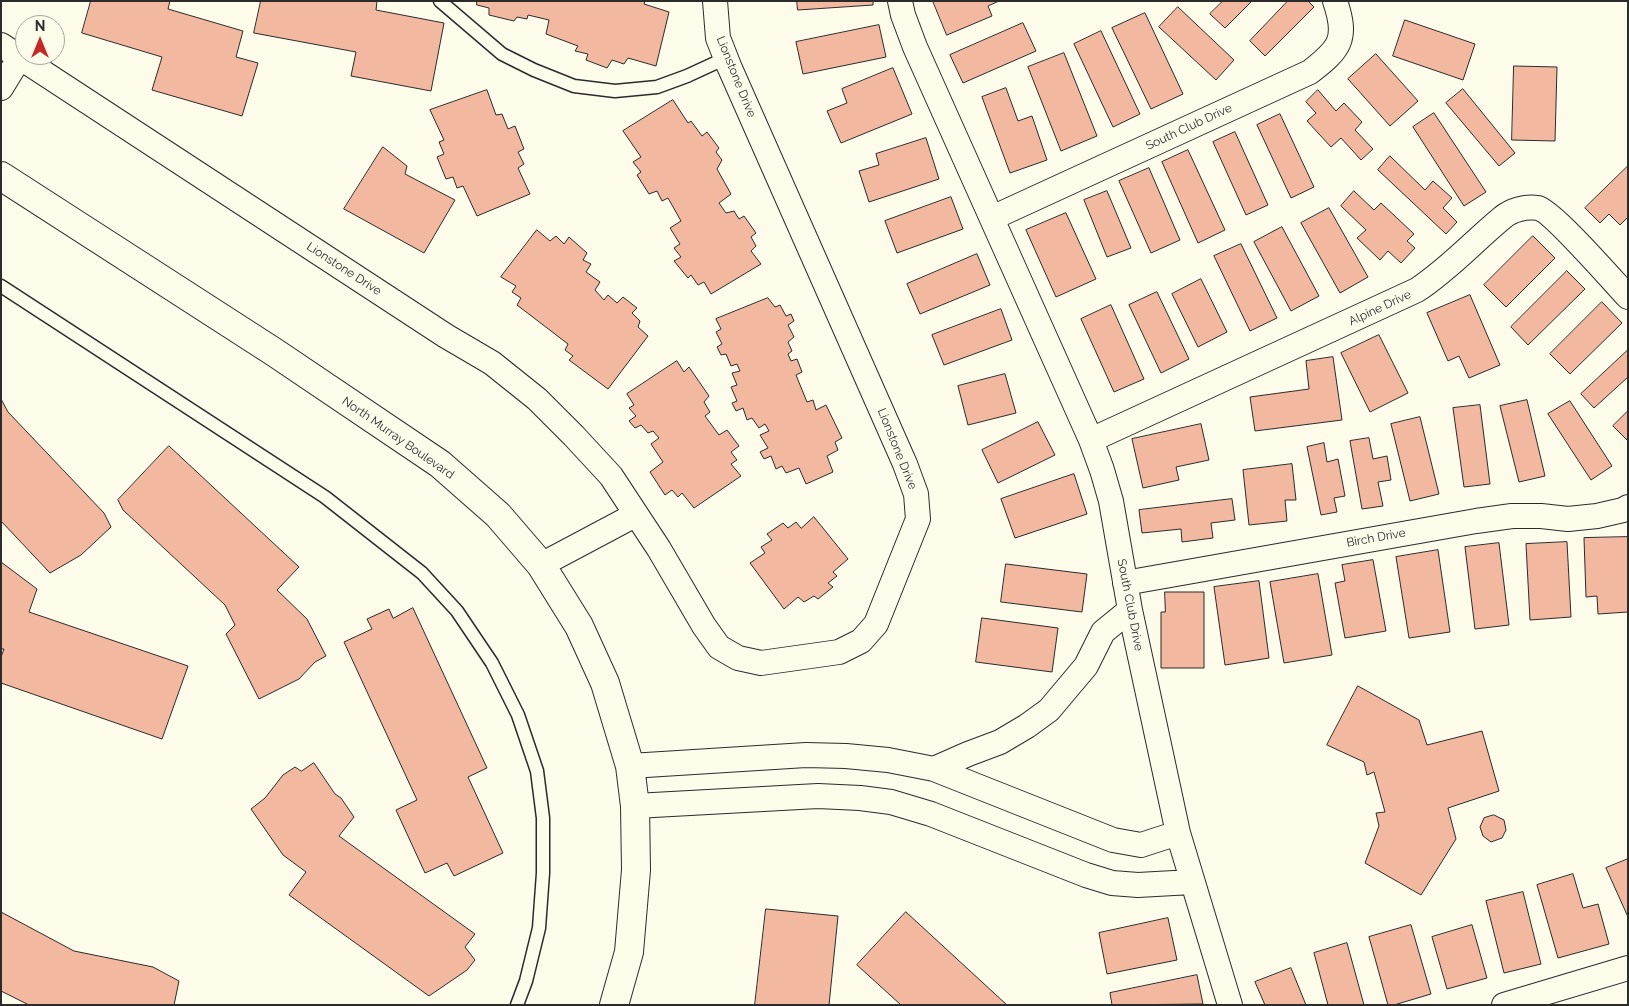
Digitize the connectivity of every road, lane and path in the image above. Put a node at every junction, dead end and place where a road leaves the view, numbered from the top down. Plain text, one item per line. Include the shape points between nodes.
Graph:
1 (440, 1) edge
2 (715, 1) edge
3 (900, 1) edge
4 (1335, 1) edge
5 (11, 51) edge
6 (726, 58) junction
7 (1, 88) edge
8 (1, 176) edge
9 (992, 218) junction
10 (1, 286) edge
11 (1628, 297) edge
12 (1091, 440) junction
13 (1628, 507) edge
14 (636, 515) junction
15 (541, 566) junction
16 (1125, 583) junction
17 (1130, 610) junction
18 (630, 766) junction
19 (934, 769) junction
20 (636, 806) junction
21 (1178, 833) junction
22 (1192, 882) junction
23 (1628, 968) edge
24 (517, 1005) edge
25 (614, 1005) edge
26 (1230, 1005) edge
27 (1504, 1005) edge

1 - 6 lane via 502,54 574,86 615,91 657,87
2 - 6 street, Lionstone Drive via 718,38
3 - 9 street, South Club Drive via 915,47
4 - 9 street, South Club Drive via 1341,38 1330,57 1310,72
5 - 7 street, Lionstone Drive
5 - 14 street, Lionstone Drive via 437,330 492,362 537,399 574,436 611,476
6 - 14 street, Lionstone Drive via 905,464 916,494 918,519 876,624 861,642 840,652 761,663 738,658 720,647
8 - 15 main road, North Murray Boulevard via 274,352 440,464 498,515
9 - 12 street, South Club Drive
10 - 24 lane via 325,497 422,573 457,611 492,663 518,715 537,771 543,818 539,928
11 - 12 street, Alpine Drive via 1556,221 1539,208 1522,208 1503,216 1436,278 1417,290
12 - 16 street, South Club Drive via 1111,501
13 - 16 street, Birch Drive via 1597,516 1568,519 1512,516 1476,521
14 - 15 street
15 - 18 main road, North Murray Boulevard via 579,626 605,683
16 - 17 street, South Club Drive
17 - 19 street via 1103,632 1086,666 1049,710 1000,742
17 - 21 street, South Club Drive
18 - 19 street via 806,755 888,760
18 - 20 main road, North Murray Boulevard
19 - 21 street via 1113,840 1141,845
20 - 22 street via 818,796 891,802 1112,883
20 - 25 main road, North Murray Boulevard via 636,870 629,952
21 - 22 street, South Club Drive
22 - 26 street, South Club Drive
23 - 27 street

